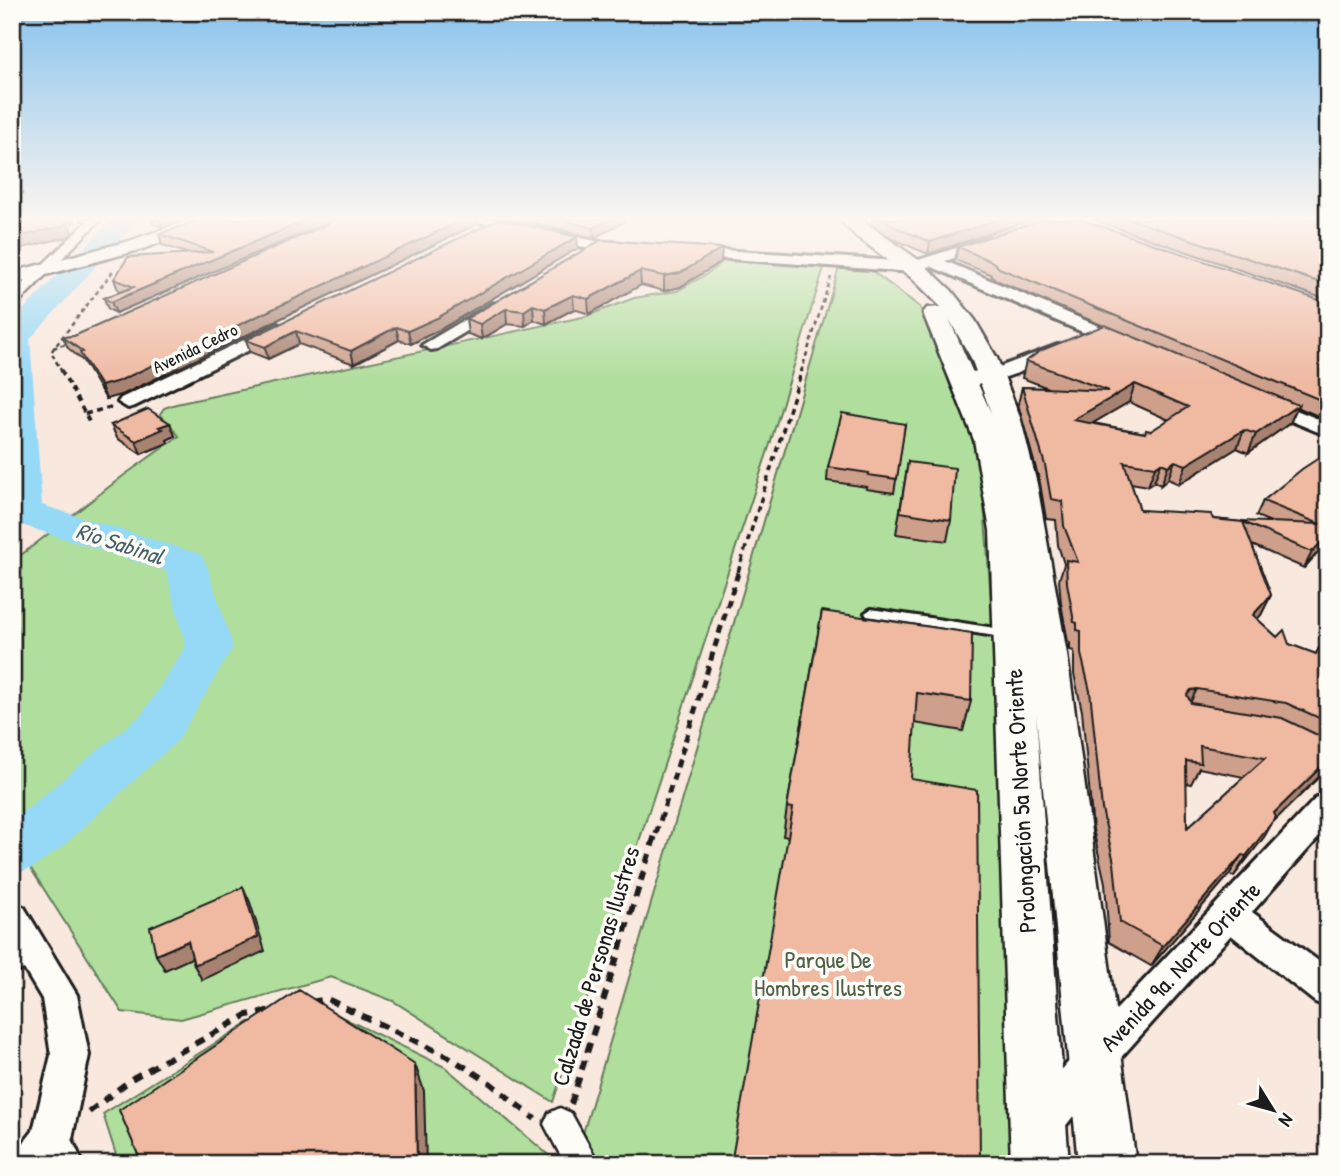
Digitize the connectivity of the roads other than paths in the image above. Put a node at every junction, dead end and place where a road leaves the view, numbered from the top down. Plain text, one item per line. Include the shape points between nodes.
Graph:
1 (43, 274) edge
2 (886, 274) edge
3 (930, 274) edge
4 (948, 274) edge
5 (512, 297) edge
6 (12, 301) edge
7 (289, 324) edge
8 (1100, 334) junction
9 (430, 345) dead end
10 (1138, 350) edge
11 (992, 376) junction
12 (964, 378) junction
13 (1252, 398) edge
14 (128, 402) dead end
15 (1328, 430) edge
16 (1002, 442) junction
17 (871, 613) dead end
18 (1029, 636) junction
19 (1328, 806) edge
20 (1228, 913) junction
21 (19, 940) edge
22 (1328, 989) edge
23 (1093, 1061) junction
24 (560, 1124) road end
25 (1039, 1147) edge
26 (49, 1156) edge
27 (583, 1164) edge
28 (1107, 1164) edge

1 - 6 street
2 - 12 main road via 920,296 938,316
3 - 11 main road via 969,330
4 - 8 street
5 - 9 street
7 - 14 street, Avenida Cedro
8 - 10 street
8 - 11 street
11 - 12 street
11 - 16 main road
12 - 16 main road
13 - 15 street
16 - 18 main road, Prolongación 5a Norte Oriente
17 - 18 lane
18 - 23 main road, Prolongación 5a Norte Oriente
18 - 25 main road, Prolongación 5a Norte Oriente
19 - 20 street, Avenida 9a. Norte Oriente
20 - 22 street
20 - 23 street, Avenida 9a. Norte Oriente
21 - 26 street via 59,995 70,1055
23 - 25 street, Avenida 9a. Norte Oriente
23 - 28 main road, Prolongación 5a Norte Oriente
24 - 27 street

